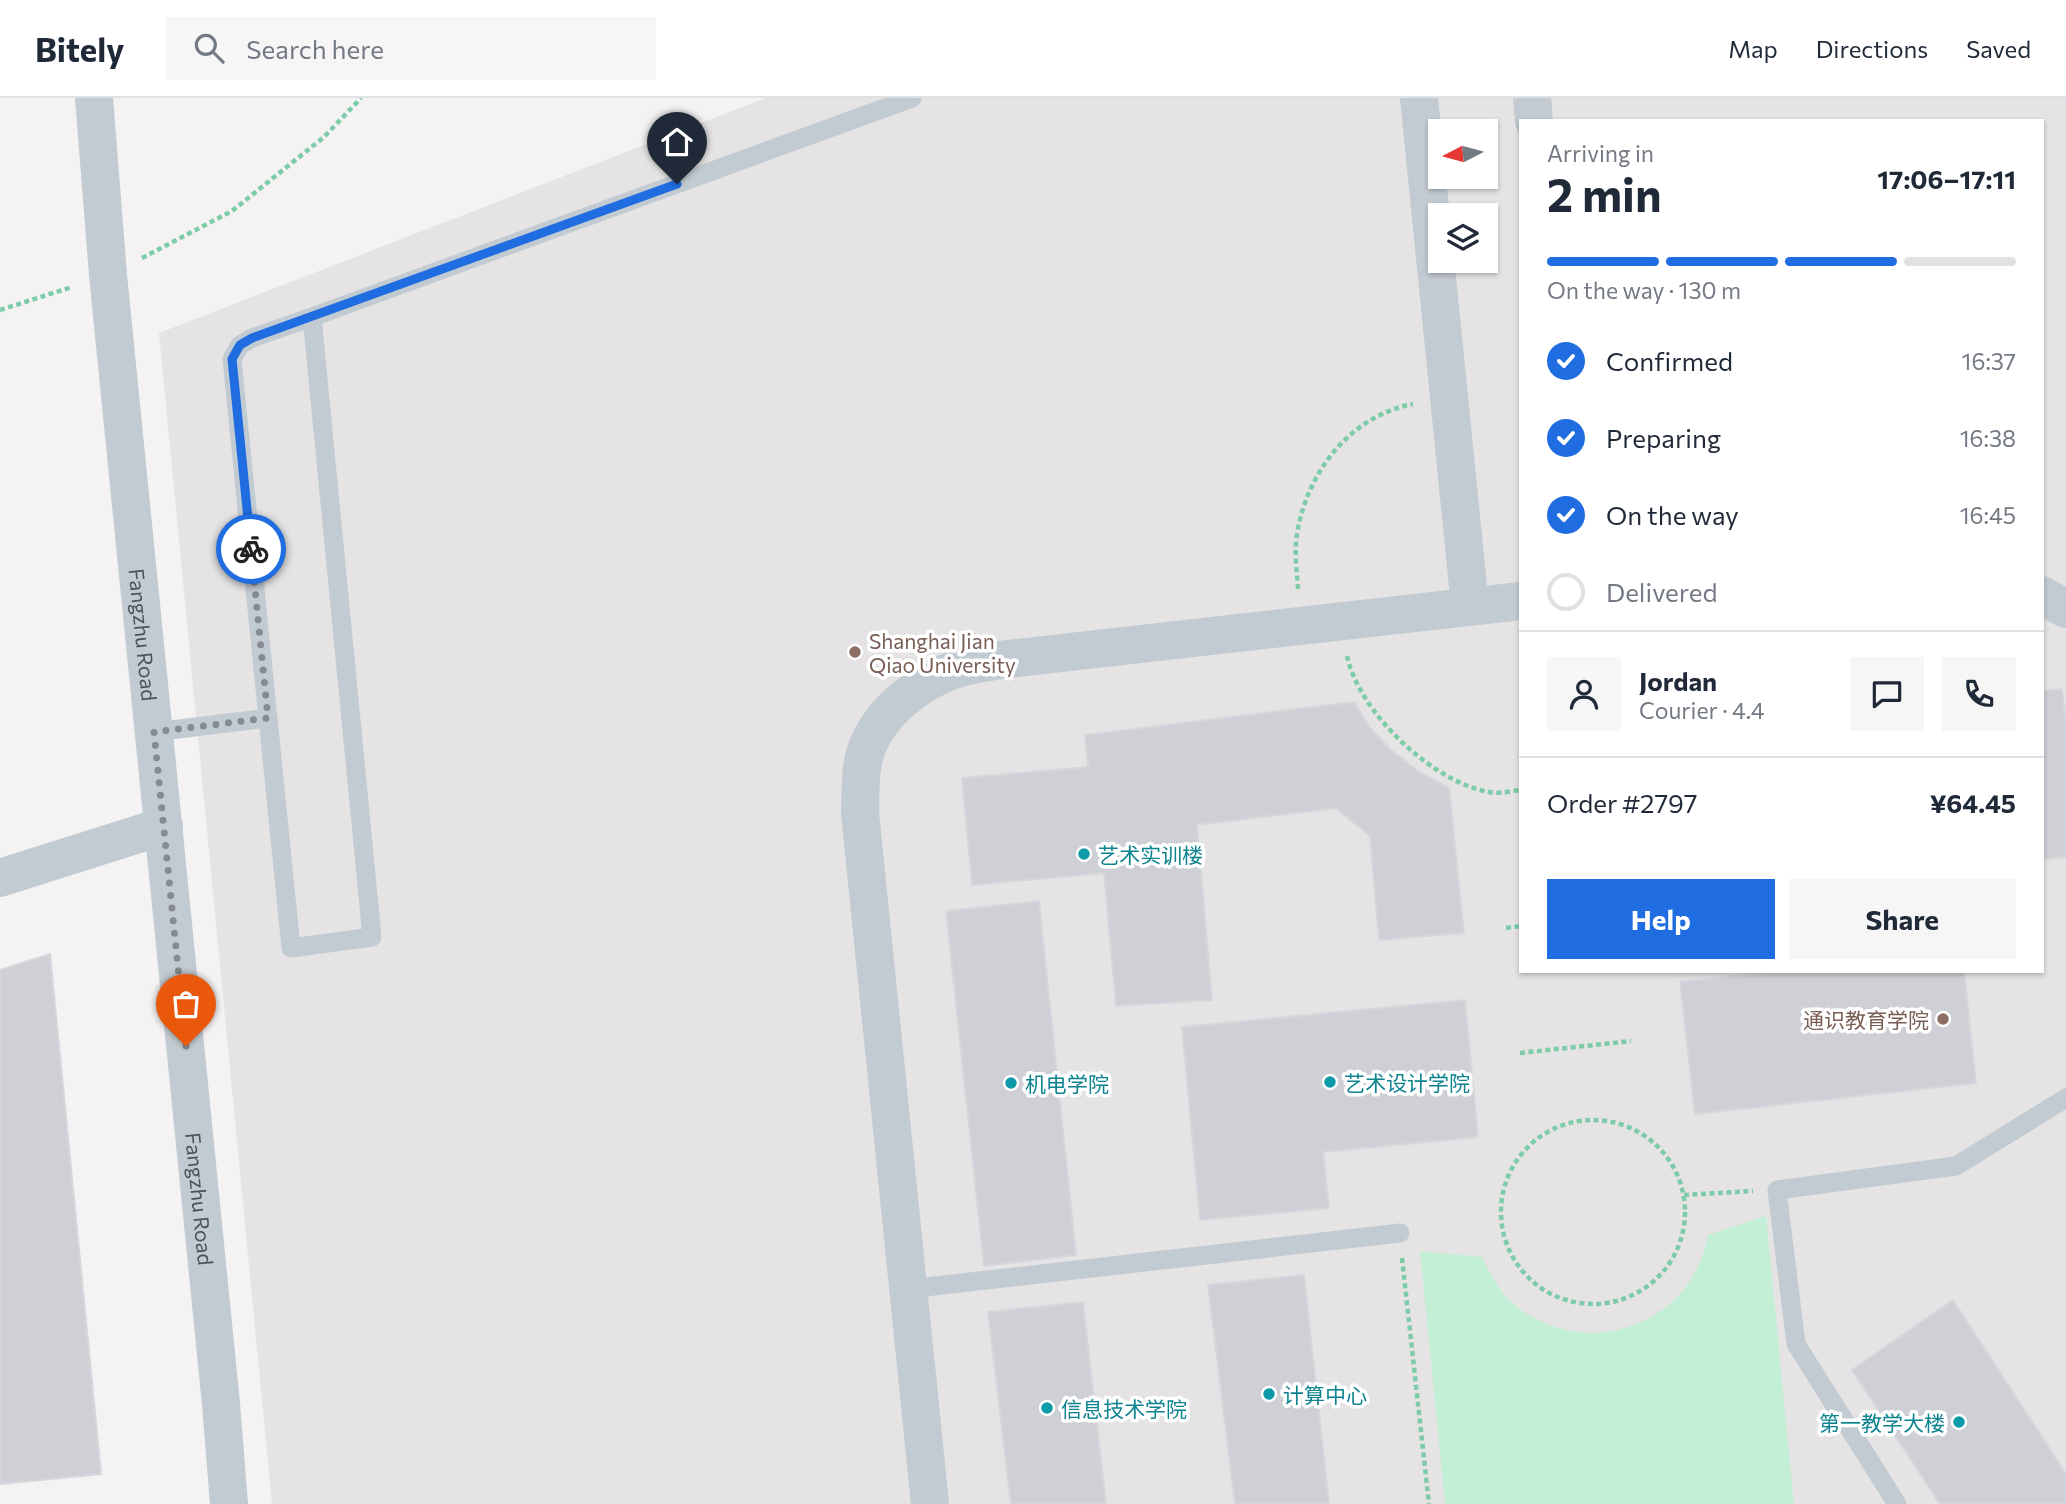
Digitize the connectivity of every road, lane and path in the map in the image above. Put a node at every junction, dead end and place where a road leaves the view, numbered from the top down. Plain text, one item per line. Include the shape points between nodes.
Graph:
1 (94, 98) edge
2 (361, 98) edge
3 (912, 98) edge
4 (1419, 98) edge
5 (1532, 98) edge
6 (1534, 119) edge
7 (108, 275) junction
8 (0, 310) edge
9 (312, 317) junction
10 (1416, 404) dead end
11 (1298, 589) dead end
12 (2044, 596) edge
13 (1519, 601) edge
14 (1470, 606) junction
15 (2066, 609) edge
16 (1340, 621) junction
17 (268, 718) junction
18 (154, 732) junction
19 (1519, 790) edge
20 (163, 826) junction
21 (0, 878) edge
22 (1519, 926) edge
23 (1506, 928) dead end
24 (1631, 1041) dead end
25 (1520, 1053) dead end
26 (2066, 1098) edge
27 (1777, 1190) junction
28 (1684, 1195) junction
29 (1400, 1234) joint
30 (908, 1289) junction
31 (229, 1504) edge
32 (930, 1504) edge
33 (1429, 1504) edge
34 (1898, 1504) edge

1 - 7 street, Fangzhu Road
2 - 7 path via 324,137 232,211
3 - 9 lane
4 - 14 street
5 - 6 street
7 - 8 path
7 - 18 street, Fangzhu Road
9 - 17 lane via 252,338 240,345 232,359
9 - 17 lane via 372,937 290,948
10 - 11 path via 1377,416 1332,452 1302,513 1296,556
12 - 15 street
13 - 14 street
14 - 16 street
16 - 19 path via 1356,683 1397,738 1470,786 1491,792
16 - 30 street via 954,669 920,685 900,702 868,744 861,773 860,813
17 - 18 lane
18 - 20 street, Fangzhu Road
20 - 21 street
20 - 31 street, Fangzhu Road
22 - 23 path
24 - 25 path
26 - 27 lane via 1955,1166
27 - 28 path
27 - 34 lane via 1796,1344
28 - 28 path via 1674,1166 1640,1131 1605,1119 1568,1122 1540,1135 1518,1156 1504,1183 1500,1222 1520,1271 1543,1291 1571,1303 1602,1305 1632,1297 1657,1279 1675,1255 1685,1226
29 - 30 lane
29 - 33 path
30 - 32 street

